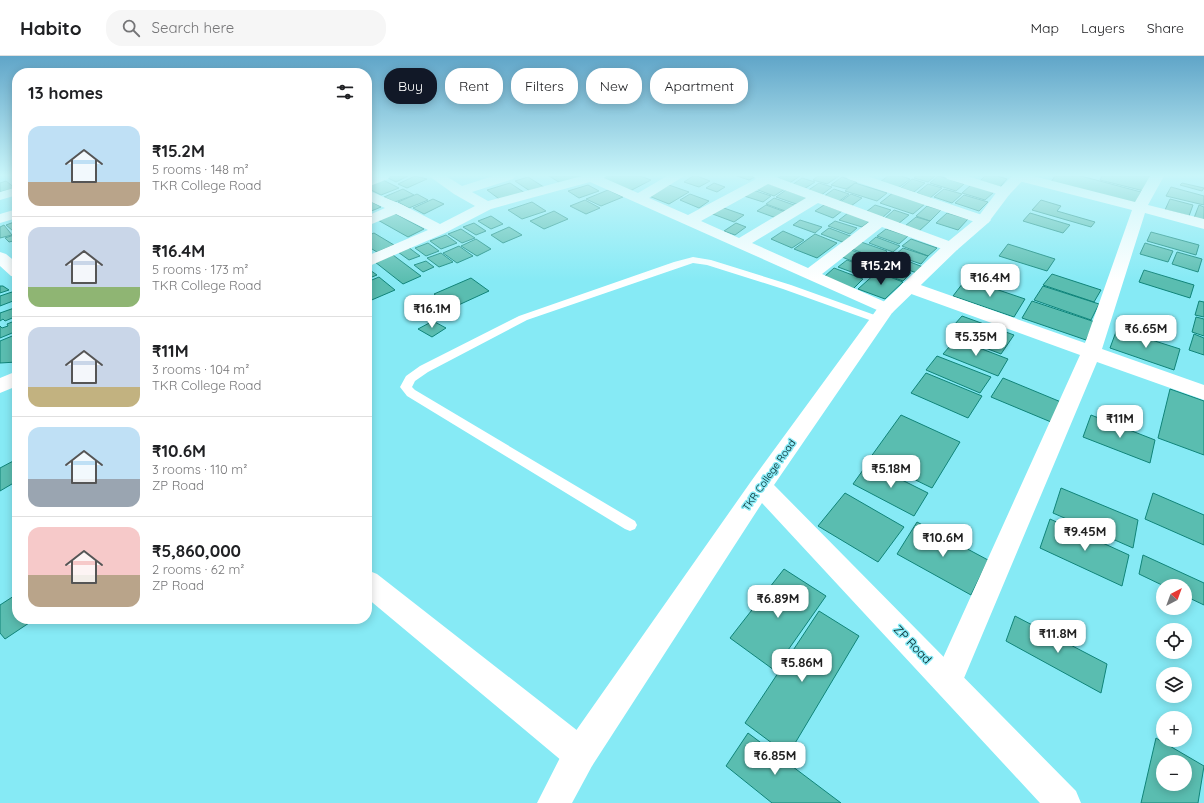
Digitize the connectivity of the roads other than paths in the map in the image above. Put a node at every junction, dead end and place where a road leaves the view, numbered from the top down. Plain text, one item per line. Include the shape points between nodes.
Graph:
1 (391, 211) edge
2 (403, 211) edge
3 (477, 211) edge
4 (665, 211) edge
5 (706, 211) edge
6 (794, 211) edge
7 (853, 211) edge
8 (956, 211) edge
9 (991, 211) edge
10 (1139, 211) edge
11 (1155, 211) edge
12 (12, 215) edge
13 (0, 219) edge
14 (372, 219) edge
15 (983, 220) junction
16 (689, 221) junction
17 (880, 221) junction
18 (1204, 224) edge
19 (440, 230) junction
20 (740, 244) junction
21 (951, 247) junction
22 (0, 257) edge
23 (372, 260) edge
24 (12, 268) edge
25 (810, 275) junction
26 (909, 287) junction
27 (883, 314) junction
28 (1091, 353) junction
29 (1204, 393) edge
30 (760, 486) junction
31 (630, 525) dead end
32 (372, 586) edge
33 (948, 680) junction
34 (580, 754) junction
35 (554, 803) edge
36 (1064, 803) edge

1 - 14 street
2 - 19 street
3 - 19 street
4 - 16 street
5 - 16 street
6 - 20 street
7 - 17 street
8 - 15 street
9 - 15 street, TKR College Road
10 - 28 street
11 - 18 street
12 - 13 street
15 - 21 street, TKR College Road
16 - 20 street
17 - 21 street
17 - 25 street
19 - 23 street
20 - 25 street
21 - 26 street, TKR College Road
22 - 24 street
25 - 27 street
26 - 27 street, TKR College Road
26 - 28 street
27 - 30 street, TKR College Road
27 - 31 lane via 708,262 693,260 523,318 424,369 410,379 406,387 411,393
28 - 29 street
28 - 33 street
30 - 33 street, ZP Road
30 - 34 street, TKR College Road
32 - 34 street
33 - 36 street, ZP Road
34 - 35 street, TKR College Road

